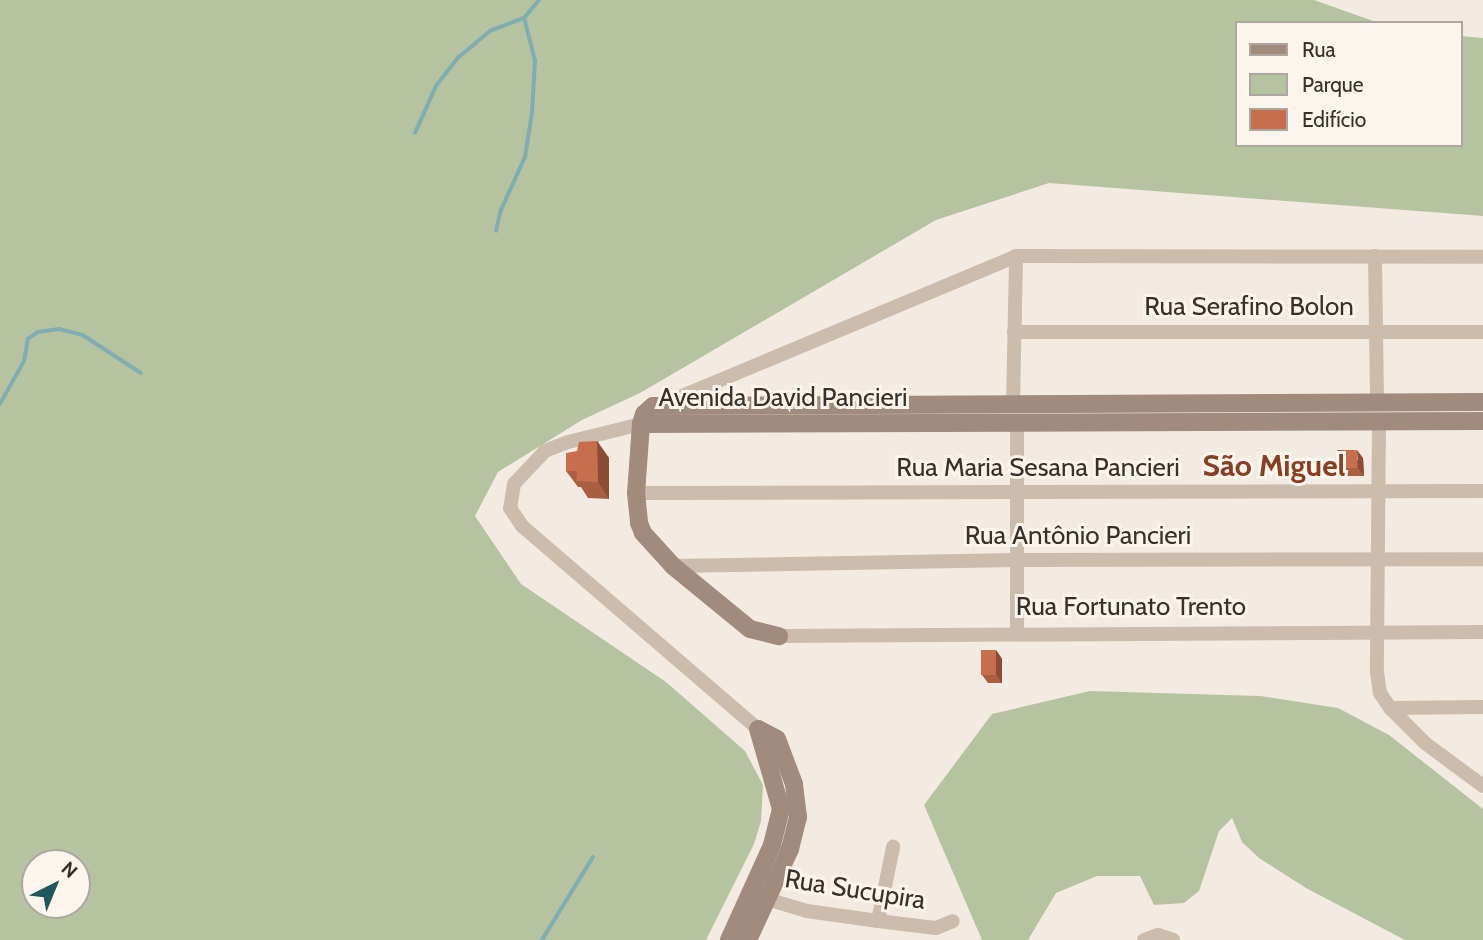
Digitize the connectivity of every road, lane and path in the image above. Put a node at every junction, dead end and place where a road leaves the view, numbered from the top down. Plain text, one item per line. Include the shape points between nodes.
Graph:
1 (1016, 256) junction
2 (1375, 256) junction
3 (1483, 257) edge
4 (1483, 331) edge
5 (1014, 332) junction
6 (1377, 332) junction
7 (1377, 402) junction
8 (1483, 402) edge
9 (1013, 405) junction
10 (658, 406) junction
11 (1483, 421) edge
12 (1379, 422) junction
13 (641, 424) junction
14 (1017, 425) junction
15 (1379, 491) junction
16 (1483, 491) edge
17 (636, 493) junction
18 (1017, 493) junction
19 (1378, 559) junction
20 (1483, 559) edge
21 (1016, 560) junction
22 (673, 566) junction
23 (1378, 631) junction
24 (1017, 632) junction
25 (1483, 632) edge
26 (779, 636) joint
27 (1483, 707) edge
28 (1390, 708) junction
29 (758, 729) junction
30 (1480, 782) edge
31 (893, 847) dead end
32 (749, 892) junction
33 (766, 901) junction
34 (878, 921) junction
35 (953, 921) dead end
36 (729, 940) edge
37 (748, 940) edge
38 (1144, 940) edge
39 (1173, 940) edge

1 - 2 street
1 - 5 street
1 - 10 street
2 - 3 street
2 - 6 street
4 - 6 street, Rua Serafino Bolon
5 - 6 street, Rua Serafino Bolon
5 - 9 street
6 - 7 street
7 - 8 street, Avenida David Pancieri
7 - 9 street, Avenida David Pancieri
9 - 10 street, Avenida David Pancieri
10 - 13 street, Avenida David Pancieri via 646,410
11 - 12 street, Avenida David Pancieri
12 - 14 street, Avenida David Pancieri
12 - 15 street
13 - 14 street, Avenida David Pancieri
13 - 17 street
13 - 29 street via 545,451 514,484 510,508 522,526
14 - 18 street
15 - 16 street, Rua Maria Sesana Pancieri
15 - 18 street, Rua Maria Sesana Pancieri
15 - 19 street
17 - 18 street, Rua Maria Sesana Pancieri
17 - 22 street via 643,533
18 - 21 street
19 - 20 street, Rua Antônio Pancieri
19 - 21 street, Rua Antônio Pancieri
19 - 23 street
21 - 22 street, Rua Antônio Pancieri
21 - 24 street
22 - 26 street via 750,629
23 - 24 street, Rua Fortunato Trento
23 - 25 street, Rua Fortunato Trento
23 - 28 street via 1378,682
24 - 26 street, Rua Fortunato Trento
27 - 28 street
28 - 30 street via 1425,743
29 - 32 street via 780,809 772,845
29 - 33 street via 777,739 794,784 798,817 790,849
31 - 34 street
32 - 33 street, Rua Sucupira
32 - 36 street
33 - 34 street, Rua Sucupira
33 - 37 street
34 - 35 street, Rua Sucupira via 936,928
38 - 39 street via 1158,935

